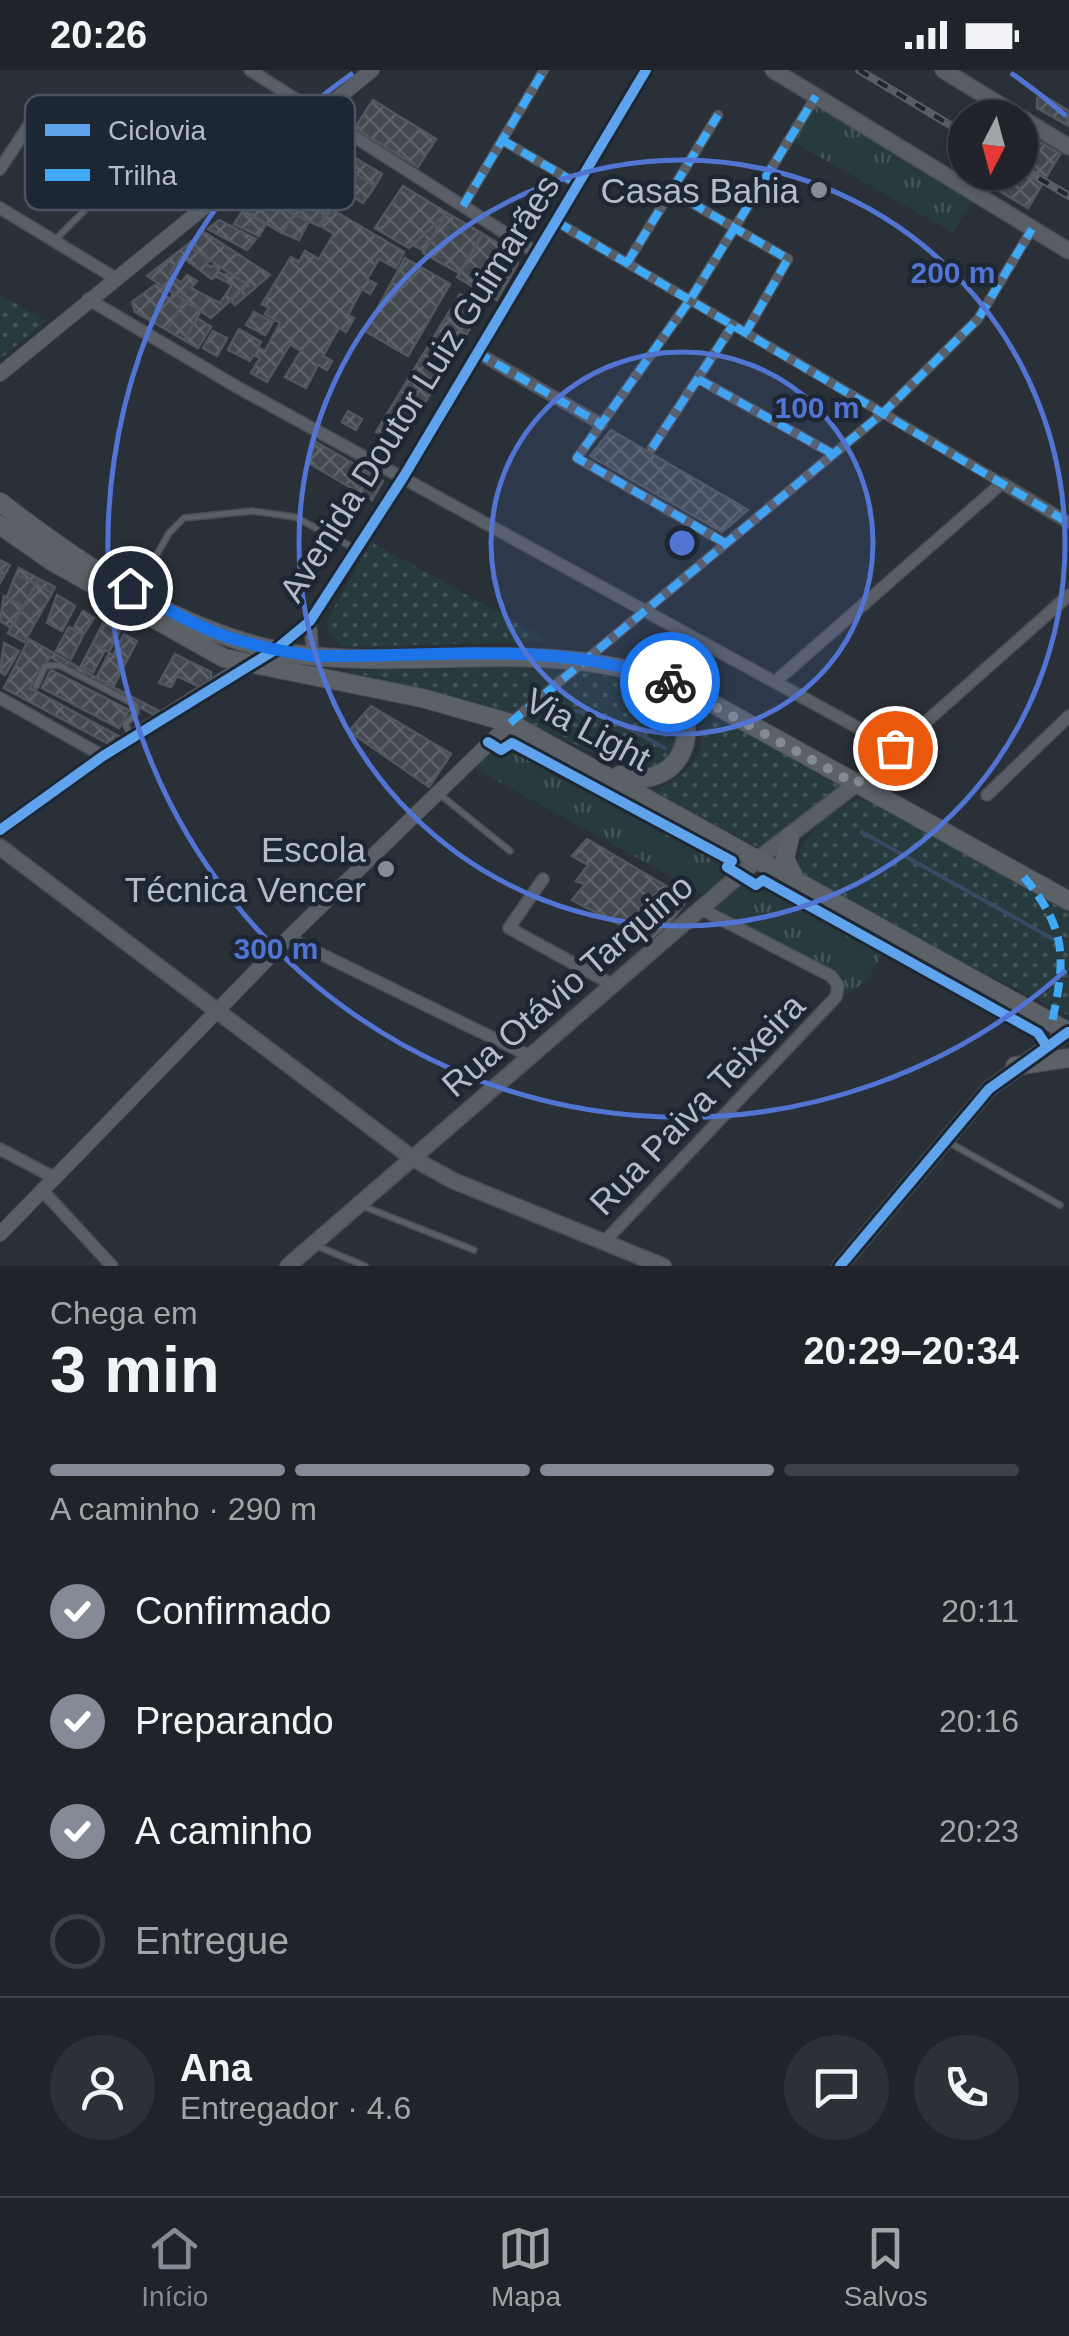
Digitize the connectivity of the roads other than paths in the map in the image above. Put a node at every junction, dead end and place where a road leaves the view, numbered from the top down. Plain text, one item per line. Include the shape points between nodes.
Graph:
1 (250, 70) edge
2 (372, 70) edge
3 (544, 70) edge
4 (646, 70) edge
5 (773, 70) edge
6 (943, 70) edge
7 (288, 95) edge
8 (344, 95) edge
9 (816, 96) junction
10 (718, 115) dead end
11 (25, 130) edge
12 (355, 138) edge
13 (502, 140) junction
14 (1069, 147) edge
15 (0, 169) edge
16 (579, 185) junction
17 (672, 192) junction
18 (462, 206) junction
19 (0, 208) edge
20 (85, 210) edge
21 (201, 210) edge
22 (557, 222) junction
23 (735, 228) junction
24 (1032, 229) junction
25 (54, 241) junction
26 (1069, 250) edge
27 (538, 254) junction
28 (627, 263) junction
29 (115, 278) junction
30 (88, 299) junction
31 (690, 300) junction
32 (733, 324) junction
33 (746, 332) junction
34 (476, 352) junction
35 (0, 374) edge
36 (698, 380) junction
37 (884, 412) junction
38 (601, 424) junction
39 (652, 448) dead end
40 (833, 454) junction
41 (404, 476) junction
42 (1002, 482) junction
43 (0, 502) edge
44 (1069, 523) edge
45 (0, 524) edge
46 (0, 534) edge
47 (725, 542) junction
48 (356, 550) junction
49 (53, 562) junction
50 (147, 572) dead end
51 (1069, 595) edge
52 (644, 609) junction
53 (310, 621) junction
54 (275, 650) junction
55 (313, 656) junction
56 (587, 662) junction
57 (246, 664) junction
58 (627, 668) junction
59 (776, 682) junction
60 (36, 686) dead end
61 (356, 686) junction
62 (0, 698) edge
63 (1069, 716) edge
64 (510, 723) junction
65 (132, 737) junction
66 (895, 748) junction
67 (103, 756) junction
68 (587, 763) junction
69 (856, 784) junction
70 (436, 792) junction
71 (987, 794) dead end
72 (0, 830) edge
73 (790, 836) junction
74 (0, 847) edge
75 (510, 851) dead end
76 (756, 860) junction
77 (543, 878) dead end
78 (797, 882) junction
79 (1069, 901) edge
80 (701, 909) junction
81 (288, 938) junction
82 (613, 985) junction
83 (216, 1010) junction
84 (1066, 1029) edge
85 (530, 1056) junction
86 (1069, 1058) edge
87 (1015, 1066) junction
88 (944, 1139) junction
89 (0, 1149) edge
90 (412, 1158) junction
91 (53, 1177) junction
92 (42, 1190) junction
93 (359, 1205) junction
94 (1060, 1205) dead end
95 (0, 1234) edge
96 (604, 1242) junction
97 (313, 1245) junction
98 (474, 1250) dead end
99 (112, 1266) edge
100 (288, 1266) edge
101 (365, 1266) edge
102 (663, 1266) edge
103 (840, 1266) edge

1 - 7 street
2 - 8 street
3 - 13 street
4 - 16 street, Avenida Doutor Luiz Guimarães
5 - 9 main road
6 - 14 main road
9 - 23 street
9 - 24 main road
10 - 17 street
11 - 15 street
12 - 18 street
13 - 16 street
13 - 18 street
16 - 22 street, Avenida Doutor Luiz Guimarães
17 - 23 street
17 - 28 street
18 - 27 street
19 - 25 street
20 - 25 lane
21 - 29 street
22 - 27 street, Avenida Doutor Luiz Guimarães
22 - 28 street
23 - 31 street
23 - 33 street via 788,258
24 - 26 main road
24 - 37 street via 978,319
25 - 29 street
27 - 34 street, Avenida Doutor Luiz Guimarães
28 - 31 street
29 - 30 street
30 - 35 street
30 - 41 street
31 - 32 street
31 - 38 street
32 - 33 street
32 - 36 street
33 - 37 street
34 - 38 street
34 - 41 street, Avenida Doutor Luiz Guimarães
36 - 39 street
36 - 40 street
37 - 40 street
37 - 42 street
38 - 47 street via 577,458
40 - 47 street
41 - 48 street, Avenida Doutor Luiz Guimarães
41 - 52 street
42 - 44 street
42 - 59 street
43 - 54 main road, Via Light via 195,626
45 - 49 main road, Via Light
46 - 49 main road
47 - 52 street
48 - 50 lane via 295,516 252,511 184,518
48 - 53 street, Avenida Doutor Luiz Guimarães
49 - 57 main road, Via Light via 203,649
51 - 66 street, Rua Otávio Tarquino
52 - 56 street
52 - 59 street
53 - 54 street, Avenida Doutor Luiz Guimarães
53 - 55 street
54 - 55 main road, Via Light
54 - 57 street, Avenida Doutor Luiz Guimarães
55 - 56 main road, Via Light
55 - 61 main road
56 - 58 main road, Via Light
56 - 64 street
57 - 61 main road, Via Light
57 - 65 street, Avenida Doutor Luiz Guimarães
58 - 68 main road via 679,703 687,729 682,752 662,772 643,779
58 - 69 main road, Via Light via 688,690
59 - 66 street
60 - 65 lane via 45,666 59,665 136,705 125,724
61 - 64 main road, Via Light
62 - 67 street
63 - 71 street
64 - 68 main road, Via Light
64 - 70 street
65 - 67 street, Avenida Doutor Luiz Guimarães
66 - 69 street, Rua Otávio Tarquino
67 - 72 street, Avenida Doutor Luiz Guimarães
68 - 76 main road, Via Light
69 - 73 main road, Rua Otávio Tarquino
69 - 79 main road, Via Light
70 - 75 lane
70 - 81 street
73 - 76 main road, Rua Otávio Tarquino
73 - 78 main road via 784,859
74 - 83 main road
76 - 78 main road, Via Light
76 - 80 main road, Rua Otávio Tarquino
77 - 82 street via 510,928
78 - 84 main road, Via Light
80 - 82 main road, Rua Otávio Tarquino
80 - 96 street, Rua Paiva Teixeira via 831,976 836,997
81 - 83 street
81 - 85 street
82 - 85 main road, Rua Otávio Tarquino
83 - 90 main road
83 - 91 street
84 - 87 main road
85 - 90 main road, Rua Otávio Tarquino
86 - 87 main road
87 - 88 main road
88 - 94 lane
88 - 103 main road
89 - 91 street
90 - 93 main road, Rua Otávio Tarquino
90 - 96 main road
91 - 92 street
92 - 95 street
92 - 99 street
93 - 97 main road, Rua Otávio Tarquino
93 - 98 lane
96 - 102 main road
97 - 100 main road, Rua Otávio Tarquino
97 - 101 lane

